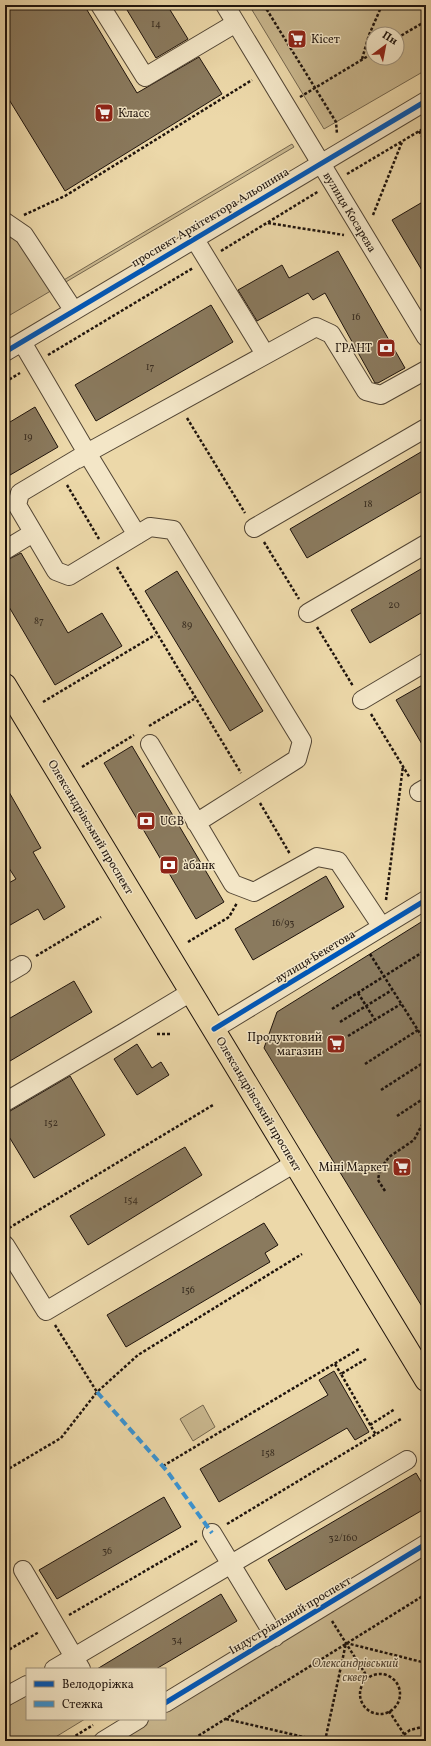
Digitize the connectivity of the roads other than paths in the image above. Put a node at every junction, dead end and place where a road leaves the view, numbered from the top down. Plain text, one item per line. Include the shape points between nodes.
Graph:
1 (100, 5) edge
2 (225, 5) edge
3 (236, 23) junction
4 (426, 101) edge
5 (321, 163) junction
6 (6, 223) edge
7 (194, 238) junction
8 (74, 311) junction
9 (426, 337) edge
10 (22, 342) junction
11 (5, 352) edge
12 (265, 354) junction
13 (426, 370) edge
14 (426, 428) edge
15 (87, 454) junction
16 (254, 528) dead end
17 (33, 533) junction
18 (137, 535) junction
19 (426, 544) edge
20 (5, 550) edge
21 (308, 613) dead end
22 (426, 662) edge
23 (5, 685) edge
24 (362, 700) dead end
25 (150, 744) dead end
26 (196, 822) junction
27 (426, 900) edge
28 (382, 927) junction
29 (22, 965) road end
30 (5, 975) edge
31 (191, 992) junction
32 (214, 1029) junction
33 (5, 1102) edge
34 (295, 1163) junction
35 (5, 1245) edge
36 (426, 1380) edge
37 (407, 1460) dead end
38 (212, 1533) road end
39 (426, 1544) edge
40 (231, 1564) junction
41 (24, 1570) dead end
42 (274, 1637) junction
43 (78, 1663) edge
44 (58, 1668) edge
45 (26, 1686) edge
46 (5, 1697) edge
47 (166, 1702) edge
48 (133, 1720) edge
49 (110, 1724) edge
50 (103, 1741) edge

1 - 3 street via 145,77
2 - 3 street, вулиця Косарєва
3 - 5 street, вулиця Косарєва
4 - 5 street, проспект Архітектора Альошина
5 - 7 street, проспект Архітектора Альошина
5 - 9 street, вулиця Косарєва
6 - 8 street via 24,235
7 - 8 street, проспект Архітектора Альошина
7 - 12 street
8 - 10 street, проспект Архітектора Альошина
10 - 11 street, проспект Архітектора Альошина
10 - 15 street
12 - 13 street via 316,327 331,334 366,391 381,395
12 - 15 street
14 - 16 street
15 - 17 street via 20,493 17,506
15 - 18 street
17 - 18 street via 56,571 69,576
17 - 20 street
18 - 26 street via 150,527 173,530 302,741 297,759
19 - 21 street
22 - 24 street
23 - 31 main road, Олександрівський проспект
25 - 26 street
26 - 28 street via 233,884 254,892 317,857 338,861
27 - 28 street, вулиця Бекетова
28 - 32 street, вулиця Бекетова
29 - 30 street
31 - 32 main road, Олександрівський проспект
31 - 33 street
32 - 34 main road, Олександрівський проспект
34 - 35 street via 46,1311
34 - 36 main road, Олександрівський проспект
37 - 40 street
38 - 40 street
39 - 42 street, Індустріальний проспект
40 - 42 street
40 - 43 street
41 - 43 street
42 - 47 street, Індустріальний проспект
43 - 44 street
45 - 46 street
48 - 49 street
49 - 50 street

